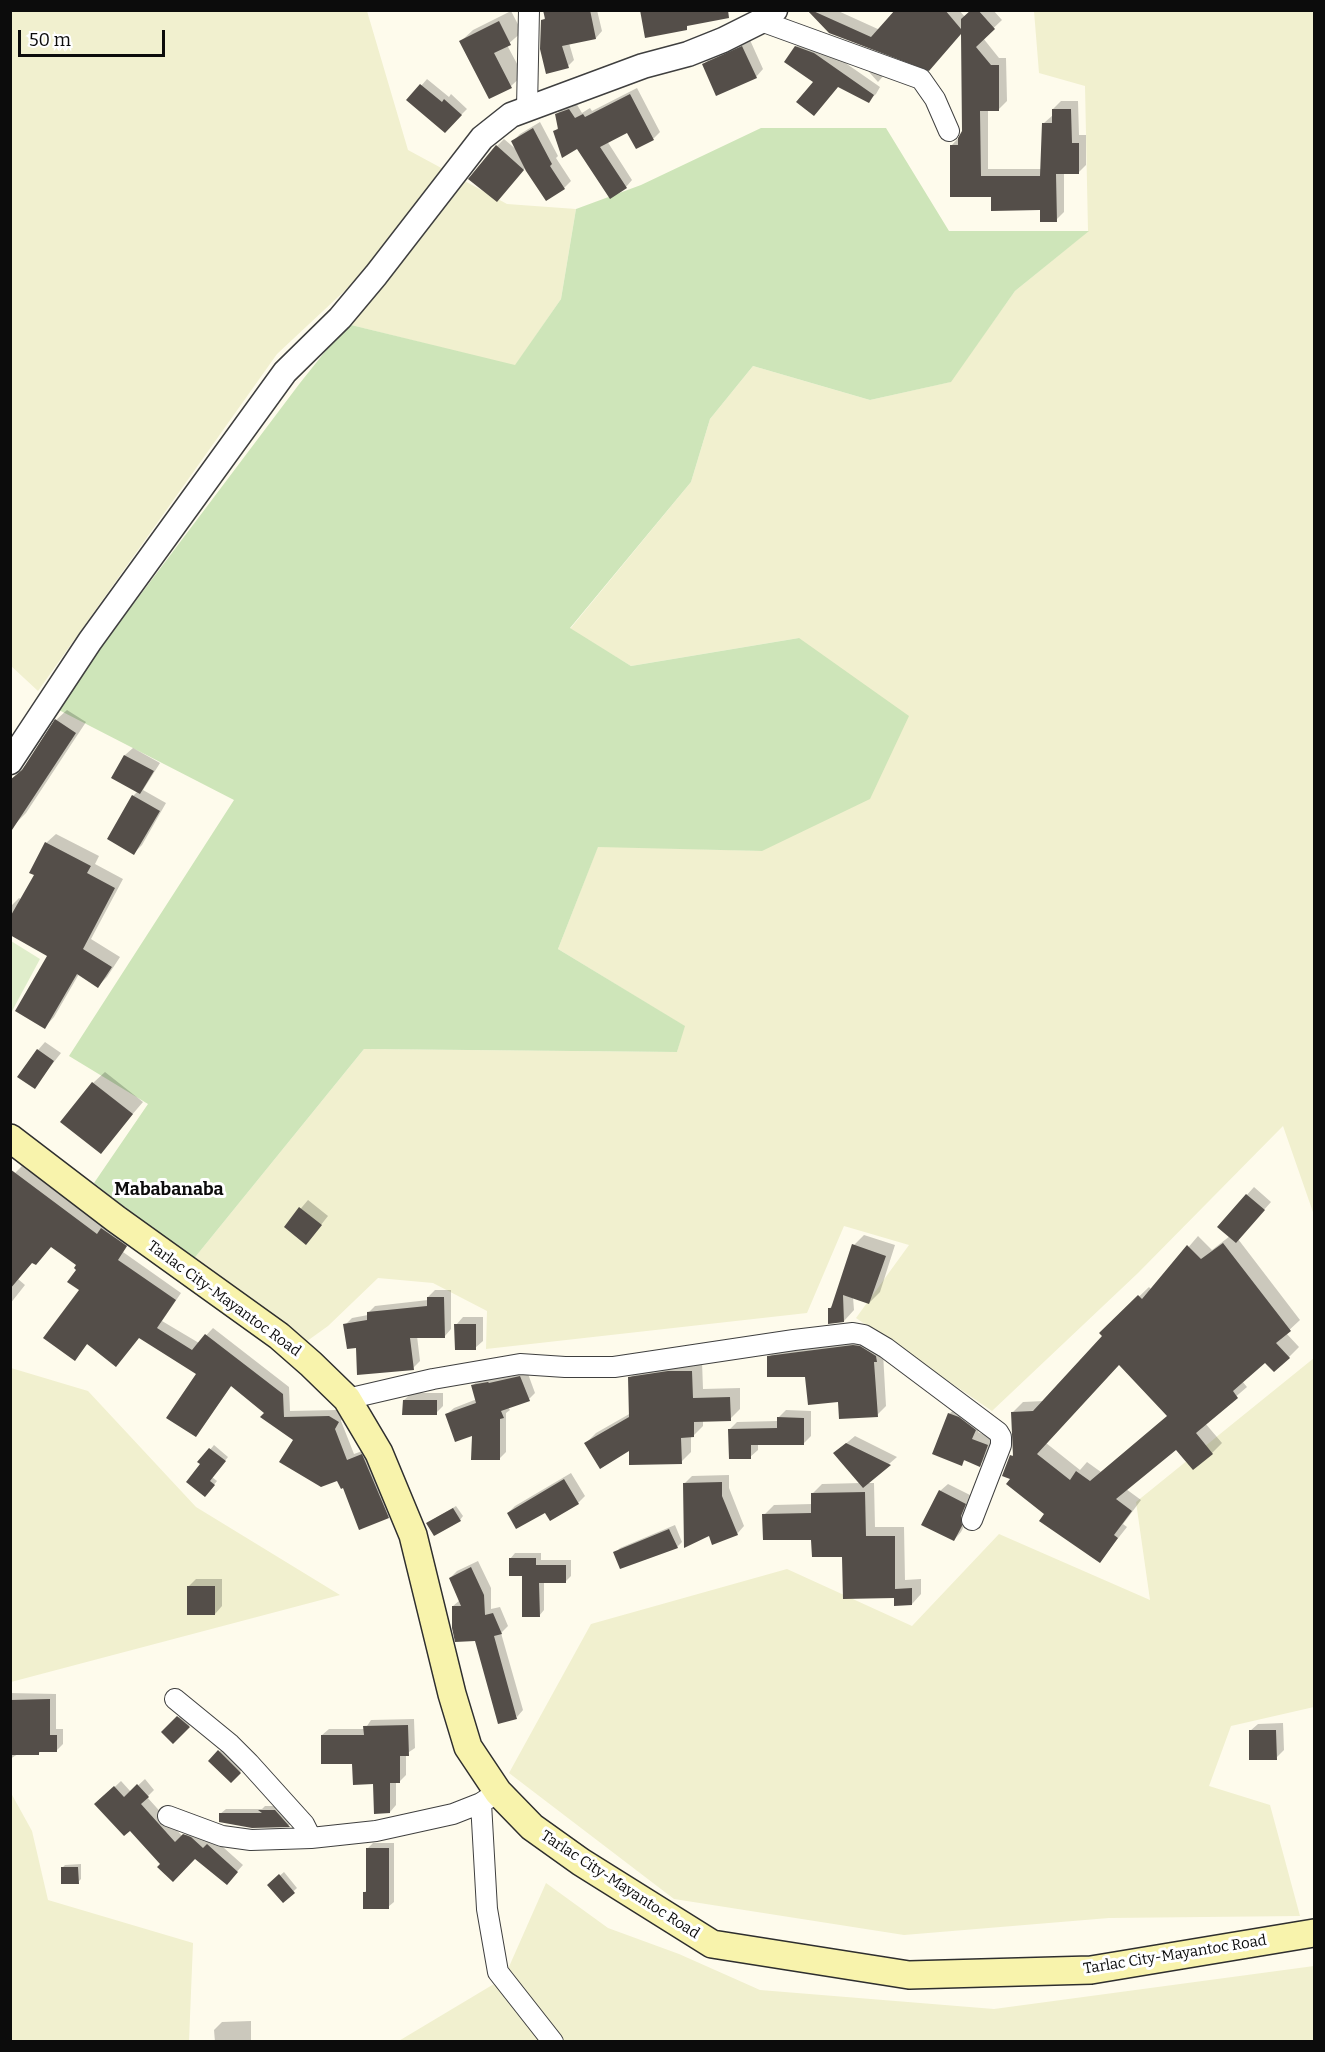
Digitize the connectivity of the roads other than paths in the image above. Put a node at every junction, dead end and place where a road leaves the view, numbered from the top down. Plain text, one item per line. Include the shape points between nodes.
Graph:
1 (529, 10) edge
2 (768, 16) edge
3 (527, 108) junction
4 (949, 131) dead end
5 (10, 762) edge
6 (10, 1138) edge
7 (347, 1399) junction
8 (972, 1520) dead end
9 (175, 1699) dead end
10 (489, 1798) junction
11 (168, 1816) dead end
12 (311, 1838) junction
13 (1314, 1933) edge
14 (553, 2042) edge

1 - 3 street
2 - 3 street via 688,54
2 - 4 street via 921,78
3 - 5 street via 511,115 482,138 340,318 285,372 90,641
6 - 7 main road, Tarlac City-Mayantoc Road via 279,1336
7 - 8 street via 519,1364 614,1367 817,1337 864,1335 896,1355 1001,1437
7 - 10 main road, Tarlac City-Mayantoc Road via 379,1453 413,1535 452,1694
9 - 12 street via 249,1763 304,1824
10 - 12 street via 453,1814 376,1831
10 - 13 main road, Tarlac City-Mayantoc Road via 581,1862 712,1944 909,1975 1091,1970
10 - 14 street via 487,1909 498,1972
11 - 12 street via 198,1829 251,1840

